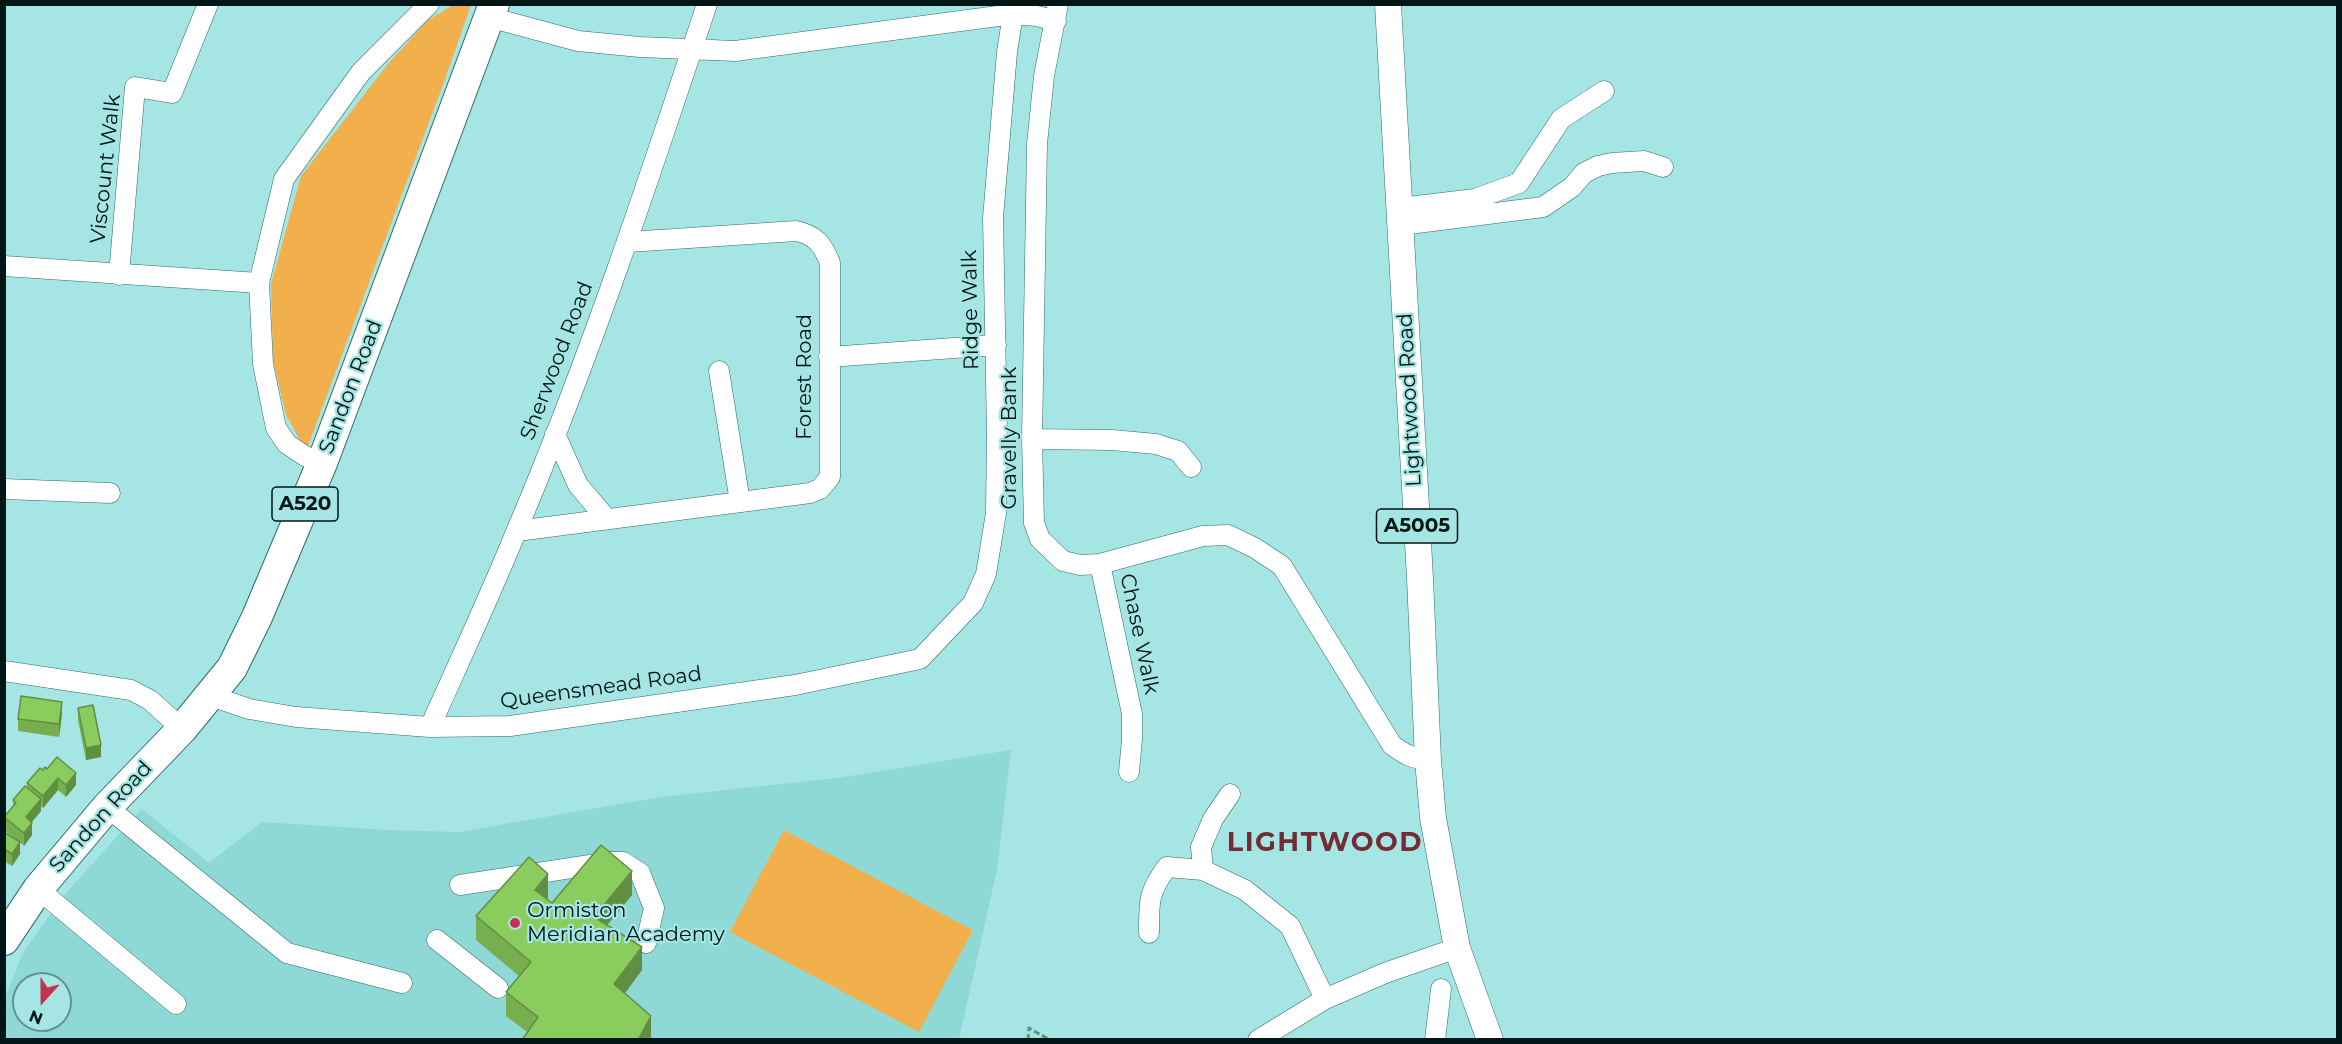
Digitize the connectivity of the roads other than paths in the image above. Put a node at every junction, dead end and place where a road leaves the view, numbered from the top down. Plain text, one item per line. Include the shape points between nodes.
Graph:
1 (208, 4) edge
2 (429, 4) edge
3 (707, 4) edge
4 (1388, 4) edge
5 (491, 11) edge
6 (1057, 13) edge
7 (1013, 14) junction
8 (692, 50) junction
9 (1604, 91) dead end
10 (1663, 167) dead end
11 (1401, 216) junction
12 (628, 242) junction
13 (4, 266) edge
14 (119, 275) junction
15 (259, 283) junction
16 (996, 345) junction
17 (829, 357) junction
18 (719, 371) dead end
19 (555, 434) junction
20 (1032, 439) junction
21 (322, 463) junction
22 (1191, 467) dead end
23 (4, 489) edge
24 (110, 493) dead end
25 (740, 502) junction
26 (606, 518) junction
27 (517, 531) junction
28 (1100, 564) junction
29 (973, 603) joint
30 (4, 671) edge
31 (211, 696) junction
32 (430, 727) junction
33 (182, 729) junction
34 (1428, 760) junction
35 (1129, 772) dead end
36 (1230, 794) dead end
37 (107, 807) junction
38 (1203, 870) junction
39 (460, 885) dead end
40 (38, 889) junction
41 (1149, 933) dead end
42 (4, 940) edge
43 (437, 940) dead end
44 (646, 944) dead end
45 (1457, 948) junction
46 (402, 983) dead end
47 (498, 988) dead end
48 (1441, 989) dead end
49 (1326, 999) junction
50 (176, 1004) dead end
51 (1261, 1038) edge
52 (1435, 1040) edge
53 (1490, 1040) edge

1 - 14 street, Viscount Walk via 172,93 135,87
2 - 15 street via 362,72 284,179
3 - 8 street, Sherwood Road
4 - 11 main road, Lightwood Road / A5005
5 - 8 street via 578,40
5 - 21 highway, Sandon Road / A520
6 - 7 street
6 - 20 street, Gravelly Bank via 1036,144
7 - 8 street via 735,51
7 - 16 street, Ridge Walk via 993,218
8 - 12 street, Sherwood Road
9 - 11 street via 1561,119 1519,183 1475,199
10 - 11 street via 1644,161 1605,164 1584,173 1572,187 1543,207
11 - 34 main road, Lightwood Road / A5005
12 - 17 street, Forest Road via 796,231 810,234 824,248 830,263
12 - 19 street, Sherwood Road
13 - 14 street
14 - 15 street
15 - 21 street via 263,364 276,428 287,444
16 - 17 street
16 - 29 street, Ridge Walk via 996,513 986,574
17 - 25 street, Forest Road via 830,477 820,489 810,493
18 - 25 street
19 - 26 street via 578,485
19 - 27 street, Sherwood Road
20 - 22 street via 1155,444 1178,451
20 - 28 street, Gravelly Bank via 1034,523 1040,538 1063,561
21 - 31 highway, Sandon Road / A520 via 257,617 232,668
23 - 24 street
25 - 26 street, Forest Road
26 - 27 street, Forest Road
27 - 32 street, Sherwood Road
28 - 34 street, Gravelly Bank via 1203,536 1227,536 1255,548 1282,566 1392,745 1404,754
28 - 35 street, Chase Walk via 1132,714
29 - 32 street, Queensmead Road via 920,659 795,685 597,714 510,726
30 - 33 street via 132,690 150,699
31 - 32 street, Queensmead Road via 249,709 296,717
31 - 33 highway, Sandon Road / A520
33 - 37 highway, Sandon Road / A520
34 - 45 main road, Lightwood Road / A5005 via 1434,819
36 - 38 street via 1201,847
37 - 40 highway, Sandon Road / A520
37 - 46 street via 287,953
38 - 41 street via 1167,867 1150,896
38 - 49 street via 1245,890 1290,926
39 - 44 street via 623,862 640,873 654,908
40 - 42 highway, Sandon Road / A520
40 - 50 street
43 - 47 street
45 - 49 street
45 - 53 main road, Lightwood Road / A5005
48 - 52 street
49 - 51 street

